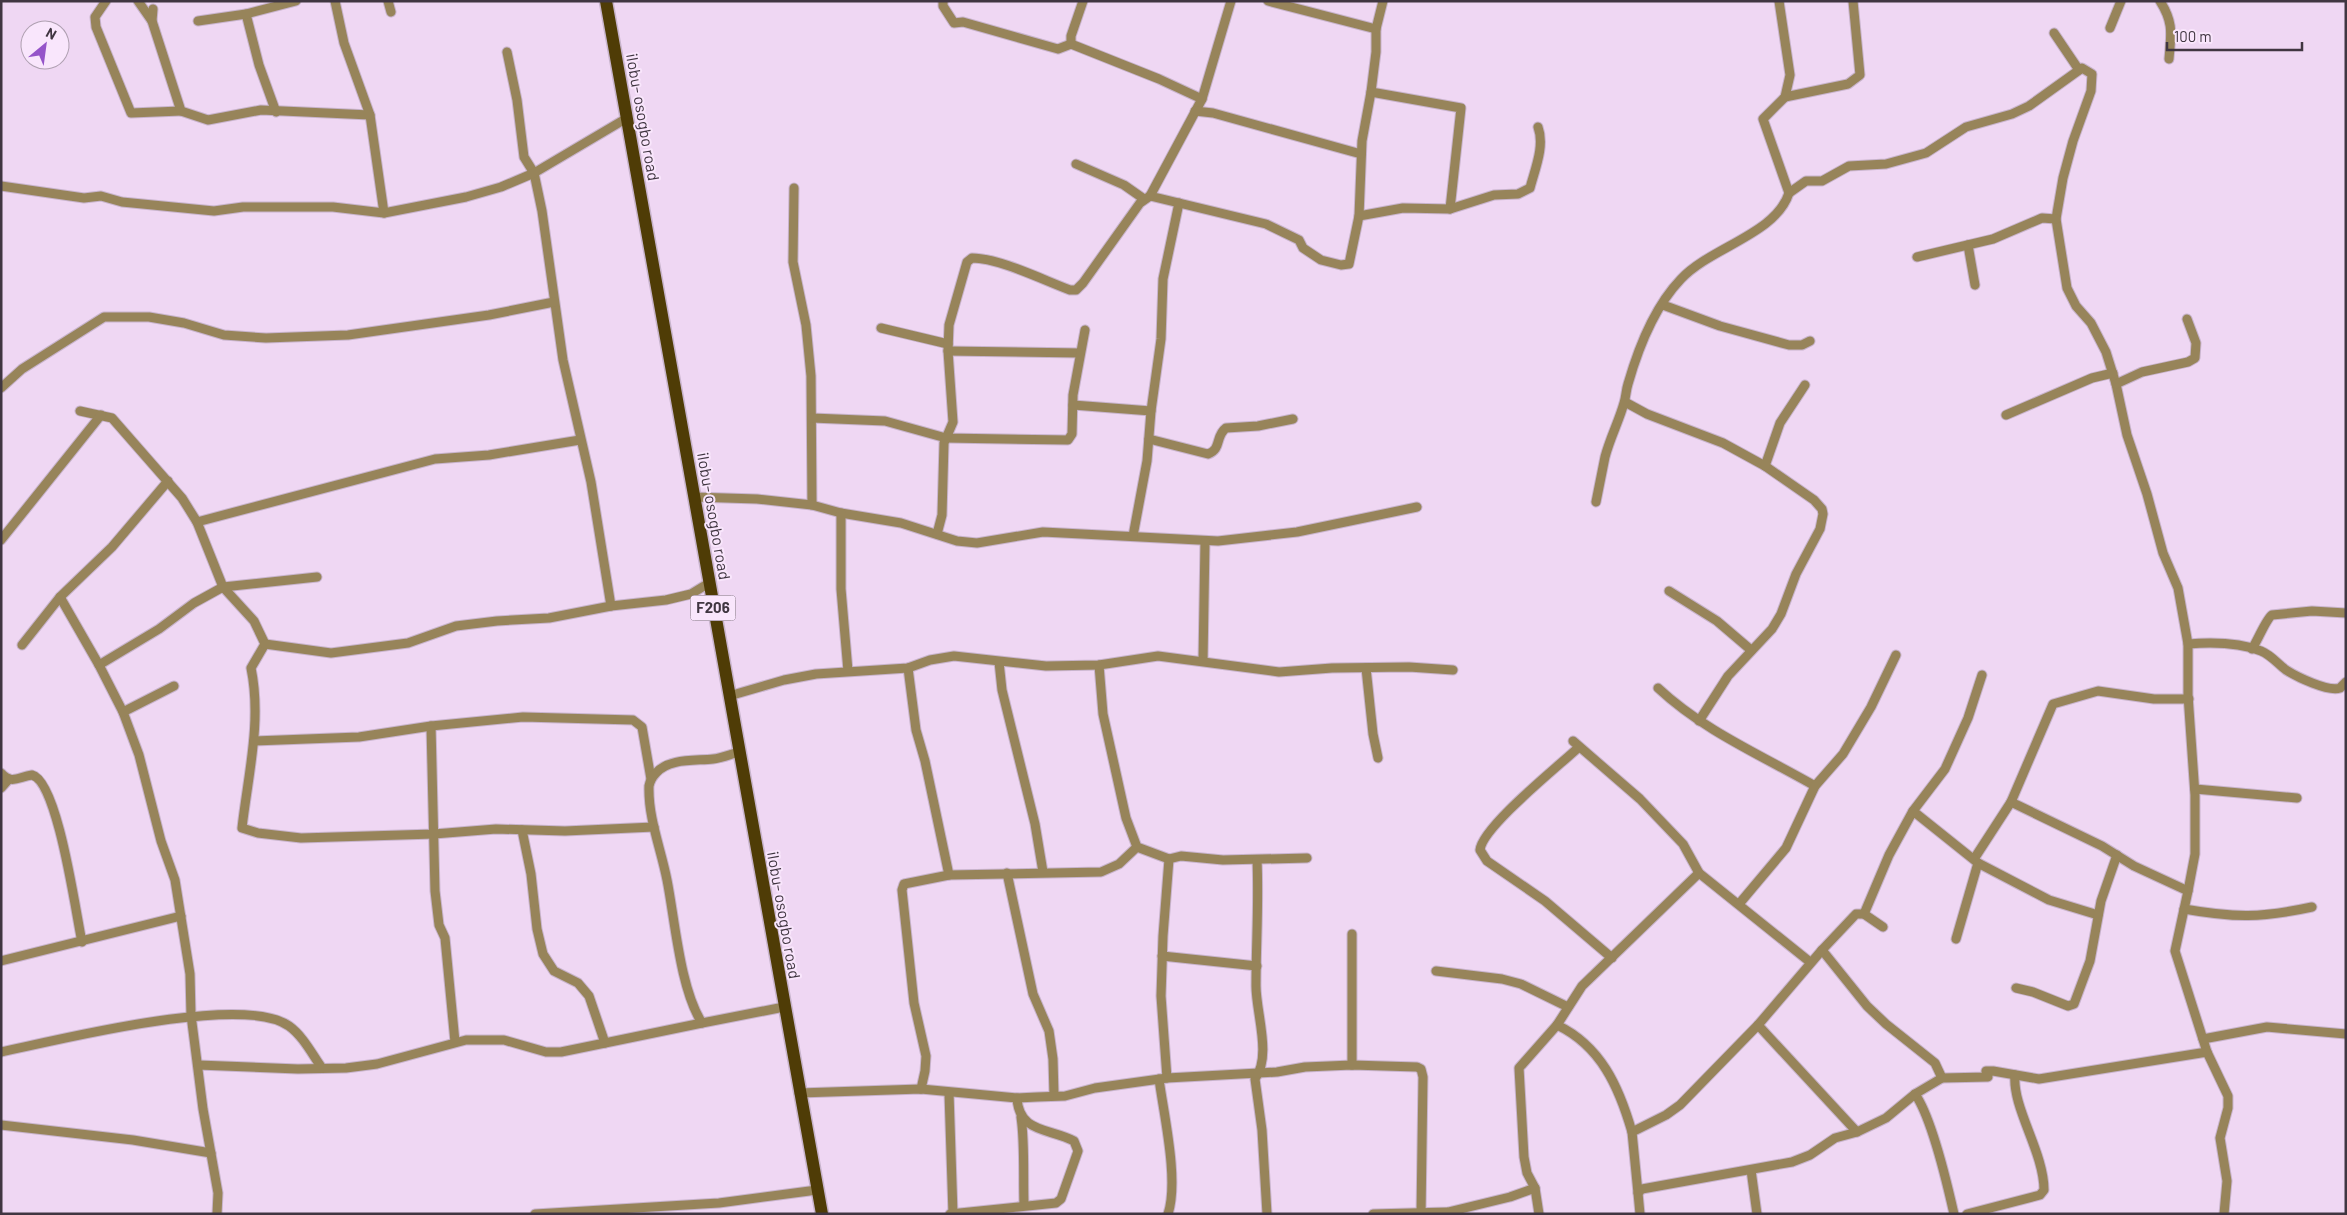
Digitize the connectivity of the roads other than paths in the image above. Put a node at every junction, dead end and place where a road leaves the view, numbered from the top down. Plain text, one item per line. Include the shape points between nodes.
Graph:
1 (106, 1) edge
2 (138, 1) edge
3 (296, 1) edge
4 (336, 1) edge
5 (388, 1) edge
6 (606, 1) edge
7 (944, 1) edge
8 (1082, 1) edge
9 (1231, 1) edge
10 (1268, 1) edge
11 (1383, 1) edge
12 (1779, 1) edge
13 (1853, 1) edge
14 (2121, 1) edge
15 (2160, 1) edge
16 (153, 9) dead end
17 (391, 12) dead end
18 (246, 14) junction
19 (152, 21) junction
20 (198, 21) dead end
21 (2110, 28) dead end
22 (1376, 29) junction
23 (2054, 33) dead end
24 (1071, 44) junction
25 (507, 52) dead end
26 (2169, 59) dead end
27 (2079, 70) junction
28 (1371, 92) junction
29 (1785, 97) junction
30 (1202, 99) junction
31 (181, 111) junction
32 (1195, 111) junction
33 (276, 112) junction
34 (370, 116) junction
35 (626, 118) junction
36 (1538, 127) dead end
37 (1361, 154) junction
38 (1076, 164) dead end
39 (534, 173) junction
40 (1, 186) edge
41 (794, 188) dead end
42 (1789, 194) junction
43 (1147, 198) junction
44 (1179, 203) junction
45 (1450, 209) junction
46 (384, 212) junction
47 (1359, 216) junction
48 (2056, 219) junction
49 (1968, 244) junction
50 (1917, 257) dead end
51 (1975, 285) dead end
52 (554, 302) junction
53 (1663, 305) junction
54 (2187, 319) dead end
55 (881, 328) dead end
56 (1086, 330) dead end
57 (1810, 341) dead end
58 (948, 348) junction
59 (1080, 353) junction
60 (2113, 373) junction
61 (2116, 384) junction
62 (1805, 385) dead end
63 (1, 388) edge
64 (1625, 402) junction
65 (1073, 405) junction
66 (80, 412) dead end
67 (1151, 412) junction
68 (2006, 415) dead end
69 (101, 416) junction
70 (812, 418) junction
71 (1293, 419) dead end
72 (946, 438) junction
73 (1149, 439) junction
74 (580, 440) junction
75 (1765, 466) junction
76 (168, 481) junction
77 (694, 497) junction
78 (1596, 502) dead end
79 (812, 505) junction
80 (1417, 508) dead end
81 (841, 514) junction
82 (198, 522) junction
83 (937, 534) junction
84 (1133, 536) junction
85 (1, 540) edge
86 (1205, 542) junction
87 (317, 577) dead end
88 (709, 583) junction
89 (223, 587) junction
90 (1669, 591) dead end
91 (60, 597) junction
92 (612, 606) junction
93 (2346, 613) edge
94 (265, 644) junction
95 (2188, 644) junction
96 (22, 645) dead end
97 (2252, 649) junction
98 (1751, 650) junction
99 (1896, 655) dead end
100 (1203, 661) junction
101 (1000, 662) junction
102 (99, 665) junction
103 (1099, 665) junction
104 (908, 668) junction
105 (1366, 668) junction
106 (1453, 670) dead end
107 (848, 671) junction
108 (1982, 675) dead end
109 (2346, 682) edge
110 (174, 686) dead end
111 (1658, 688) dead end
112 (729, 696) junction
113 (2189, 699) junction
114 (123, 712) junction
115 (1699, 721) junction
116 (431, 726) junction
117 (254, 741) junction
118 (739, 752) junction
119 (1378, 758) dead end
120 (1, 773) edge
121 (9, 779) junction
122 (651, 779) junction
123 (1815, 786) junction
124 (1, 788) edge
125 (2195, 789) junction
126 (2297, 798) dead end
127 (2011, 802) junction
128 (1913, 810) junction
129 (654, 827) junction
130 (522, 830) junction
131 (434, 834) junction
132 (1137, 847) junction
133 (2116, 855) junction
134 (1307, 858) dead end
135 (1169, 859) junction
136 (1258, 860) junction
137 (1976, 862) junction
138 (1042, 872) junction
139 (1007, 873) junction
140 (1699, 873) junction
141 (949, 875) junction
142 (2188, 891) junction
143 (1739, 904) junction
144 (2312, 907) dead end
145 (2184, 909) junction
146 (1864, 914) junction
147 (181, 916) junction
148 (2098, 916) junction
149 (1883, 927) dead end
150 (1352, 934) dead end
151 (1956, 939) dead end
152 (82, 942) junction
153 (1822, 950) junction
154 (1162, 956) junction
155 (1612, 958) junction
156 (1, 961) edge
157 (1810, 962) junction
158 (1257, 966) junction
159 (1436, 970) dead end
160 (2016, 988) dead end
161 (784, 1007) junction
162 (1568, 1007) junction
163 (191, 1015) junction
164 (702, 1023) junction
165 (1557, 1025) junction
166 (1758, 1025) junction
167 (2346, 1034) edge
168 (2203, 1039) junction
169 (455, 1042) junction
170 (605, 1043) junction
171 (1, 1052) edge
172 (2207, 1052) junction
173 (198, 1065) junction
174 (1352, 1065) junction
175 (322, 1068) junction
176 (1260, 1072) junction
177 (2015, 1075) junction
178 (1163, 1078) junction
179 (1942, 1078) junction
180 (920, 1089) junction
181 (799, 1093) junction
182 (949, 1093) junction
183 (1915, 1094) junction
184 (1054, 1095) junction
185 (1017, 1098) junction
186 (1021, 1117) junction
187 (1, 1125) edge
188 (1632, 1132) junction
189 (1857, 1132) junction
190 (211, 1153) junction
191 (1751, 1170) junction
192 (1535, 1188) junction
193 (817, 1190) junction
194 (1638, 1193) junction
195 (719, 1203) junction
196 (1022, 1208) edge
197 (217, 1214) edge
198 (535, 1214) edge
199 (719, 1214) edge
200 (822, 1214) edge
201 (952, 1214) edge
202 (1168, 1214) edge
203 (1267, 1214) edge
204 (1373, 1214) edge
205 (1421, 1214) edge
206 (1539, 1214) edge
207 (1640, 1214) edge
208 (1757, 1214) edge
209 (1954, 1214) edge
210 (1967, 1214) edge
211 (2224, 1214) edge

1 - 31 street via 95,17 96,27 131,113
2 - 19 street
3 - 18 street
4 - 34 street via 344,43
5 - 17 street
6 - 35 main road, ilobu- osogbo road / F206
7 - 24 street via 943,6 954,23 963,22 1058,49
8 - 24 street
9 - 30 street
10 - 22 street
11 - 22 street
12 - 29 street via 1790,75
13 - 29 street via 1860,75 1848,84
14 - 21 street
15 - 26 street via 2170,16
16 - 19 street
18 - 20 street
18 - 33 street
19 - 31 street
22 - 28 street
23 - 27 street
24 - 30 street
25 - 39 street via 524,157
27 - 42 street via 2028,106 1966,127 1926,153 1886,164 1849,166 1822,180 1806,181
27 - 48 street via 2082,68 2092,74 2093,86 2073,141
28 - 37 street
28 - 45 street via 1461,108
29 - 42 street via 1763,119
30 - 32 street
31 - 33 street via 208,120 261,110
32 - 37 street via 1213,113
32 - 43 street
33 - 34 street
34 - 46 street
35 - 39 street
35 - 77 main road, ilobu- osogbo road / F206
36 - 45 street via 1541,136 1539,156 1530,188 1518,194 1494,195
37 - 47 street
38 - 43 street
39 - 46 street via 502,188
39 - 52 street
40 - 46 street via 214,211 243,207 333,207
41 - 70 street via 792,262 809,352
42 - 53 street via 1775,217 1681,278
43 - 44 street
43 - 58 street via 1076,290 1010,267 969,259 956,294
44 - 47 street via 1266,224 1299,240 1303,248 1321,260 1341,265 1349,264
44 - 67 street via 1162,279 1161,339
45 - 47 street via 1403,208
48 - 49 street via 2042,218 1993,239
48 - 60 street via 2067,288 2076,306 2091,323
49 - 50 street
49 - 51 street
52 - 63 street via 489,316 348,335 266,338 224,334 149,317 104,317 22,369
52 - 74 street
53 - 57 street via 1713,324 1789,345
53 - 64 street via 1632,370
54 - 61 street via 2196,344 2195,358 2142,372
55 - 58 street
56 - 59 street
58 - 59 street
58 - 72 street via 954,413 952,429
59 - 65 street
60 - 61 street
60 - 68 street via 2092,378
61 - 95 street via 2127,435 2163,553 2178,588
62 - 75 street via 1780,423
64 - 75 street via 1647,414 1723,443
64 - 78 street via 1605,457
65 - 67 street
65 - 72 street via 1072,434 1068,440
66 - 69 street
67 - 73 street
69 - 76 street via 112,418
69 - 85 street
70 - 72 street via 885,421
70 - 79 street
71 - 73 street via 1226,428 1218,436 1218,447 1208,454
72 - 83 street via 942,515
73 - 84 street
74 - 82 street via 489,455 435,459
74 - 92 street via 591,482
75 - 98 street via 1814,500 1822,509 1823,520 1796,574 1782,614
76 - 82 street
76 - 91 street via 112,547
77 - 79 street
77 - 88 main road, ilobu- osogbo road / F206
79 - 81 street
80 - 86 street via 1297,532
81 - 83 street via 901,523
81 - 107 street via 841,589
82 - 89 street
83 - 84 street via 977,543 1043,532
84 - 86 street
86 - 100 street
87 - 89 street
88 - 92 street via 691,594 666,600
88 - 112 main road, ilobu- osogbo road / F206
89 - 94 street via 254,621
89 - 102 street
90 - 98 street via 1717,621
91 - 96 street
91 - 102 street
92 - 94 street via 549,618 456,626 408,643 331,654
93 - 97 street via 2312,611 2272,615
94 - 117 street via 251,668 255,691
95 - 97 street via 2229,644
95 - 113 street
97 - 109 street via 2268,655 2294,674 2331,690
98 - 115 street via 1717,692
99 - 123 street via 1871,707 1843,754
100 - 103 street via 1158,656
100 - 105 street via 1279,672
101 - 103 street via 1046,666
101 - 104 street via 954,656
101 - 138 street via 1002,690 1035,824
102 - 114 street
103 - 132 street via 1104,714 1126,818
104 - 107 street
104 - 141 street via 916,730
105 - 106 street
105 - 119 street
107 - 112 street via 784,680
108 - 128 street via 1968,718 1945,769
110 - 114 street
111 - 115 street
112 - 118 main road, ilobu- osogbo road / F206
113 - 125 street
113 - 127 street via 2154,699 2098,691 2053,704
114 - 147 street via 140,755 161,841 175,880
115 - 123 street
116 - 117 street via 359,737
116 - 122 street via 523,717 633,720 642,727
116 - 131 street
117 - 131 street via 242,828 301,838
118 - 122 street via 674,762 657,771
118 - 161 main road, ilobu- osogbo road / F206
120 - 121 street
121 - 124 street
121 - 152 street via 16,781 25,776 36,776 50,801 66,855
122 - 129 street
123 - 143 street via 1786,848
125 - 126 street
125 - 142 street via 2195,854
127 - 133 street
127 - 137 street
128 - 137 street
128 - 146 street via 1888,855
129 - 130 street
129 - 164 street via 687,984 695,1013
130 - 131 street
130 - 170 street via 543,954 554,971 578,983 589,996
131 - 169 street via 435,891 439,925 445,938
132 - 135 street
132 - 138 street via 1119,864 1101,872
133 - 142 street
133 - 148 street
134 - 136 street
135 - 136 street via 1181,856
135 - 154 street
136 - 158 street
137 - 148 street via 2049,900
137 - 151 street
138 - 139 street
139 - 141 street
139 - 184 street via 1033,994 1049,1031
140 - 143 street
140 - 155 street
140 - 155 street via 1683,844 1640,799 1576,744 1507,812 1485,838 1480,850 1490,864 1558,911
141 - 180 street via 907,883 902,890 914,1003 926,1056
142 - 145 street
143 - 157 street
144 - 145 street via 2254,917
145 - 168 street via 2175,951
146 - 149 street
146 - 153 street via 1856,914
147 - 152 street
147 - 163 street via 190,974
148 - 160 street via 2090,961 2072,1006
150 - 174 street
152 - 156 street
153 - 157 street
153 - 179 street via 1867,1006 1936,1063
154 - 158 street
154 - 178 street
155 - 162 street via 1582,986
157 - 166 street
158 - 176 street via 1262,1036
159 - 162 street via 1521,984
161 - 164 street
161 - 181 main road, ilobu- osogbo road / F206
162 - 165 street
163 - 171 street
163 - 173 street
163 - 175 street via 223,1014 288,1025
164 - 170 street
165 - 188 street via 1583,1040 1605,1064 1623,1099
165 - 192 street via 1520,1068 1524,1157
166 - 188 street via 1680,1105
166 - 189 street
167 - 168 street via 2267,1028
168 - 172 street
169 - 170 street via 504,1040 546,1052
169 - 175 street via 377,1064
172 - 177 street via 2052,1078 2033,1079
172 - 211 street via 2228,1096 2220,1138 2226,1181
173 - 175 street
173 - 190 street
174 - 176 street
174 - 205 street via 1417,1067 1422,1070
176 - 178 street
176 - 203 street via 1254,1079 1262,1130
177 - 179 street via 1986,1071 1988,1076
177 - 210 street via 2016,1089 2038,1153 2044,1190 2040,1195
178 - 184 street via 1065,1096
178 - 202 street via 1172,1197
179 - 183 street
180 - 181 street
180 - 182 street
181 - 193 main road, ilobu- osogbo road / F206
182 - 185 street
182 - 201 street
183 - 189 street via 1886,1118
183 - 209 street via 1929,1125
184 - 185 street
185 - 186 street
186 - 196 street via 1024,1132
186 - 196 street via 1074,1141 1078,1151 1061,1199 1056,1203
187 - 190 street via 133,1140
188 - 194 street
189 - 191 street via 1835,1138 1810,1155 1792,1162
190 - 197 street via 218,1193
191 - 194 street via 1647,1187
191 - 208 street
192 - 205 street via 1448,1212
192 - 206 street
193 - 195 street
193 - 200 main road, ilobu- osogbo road / F206
194 - 207 street
195 - 198 street
195 - 199 street
196 - 201 street
204 - 205 street

